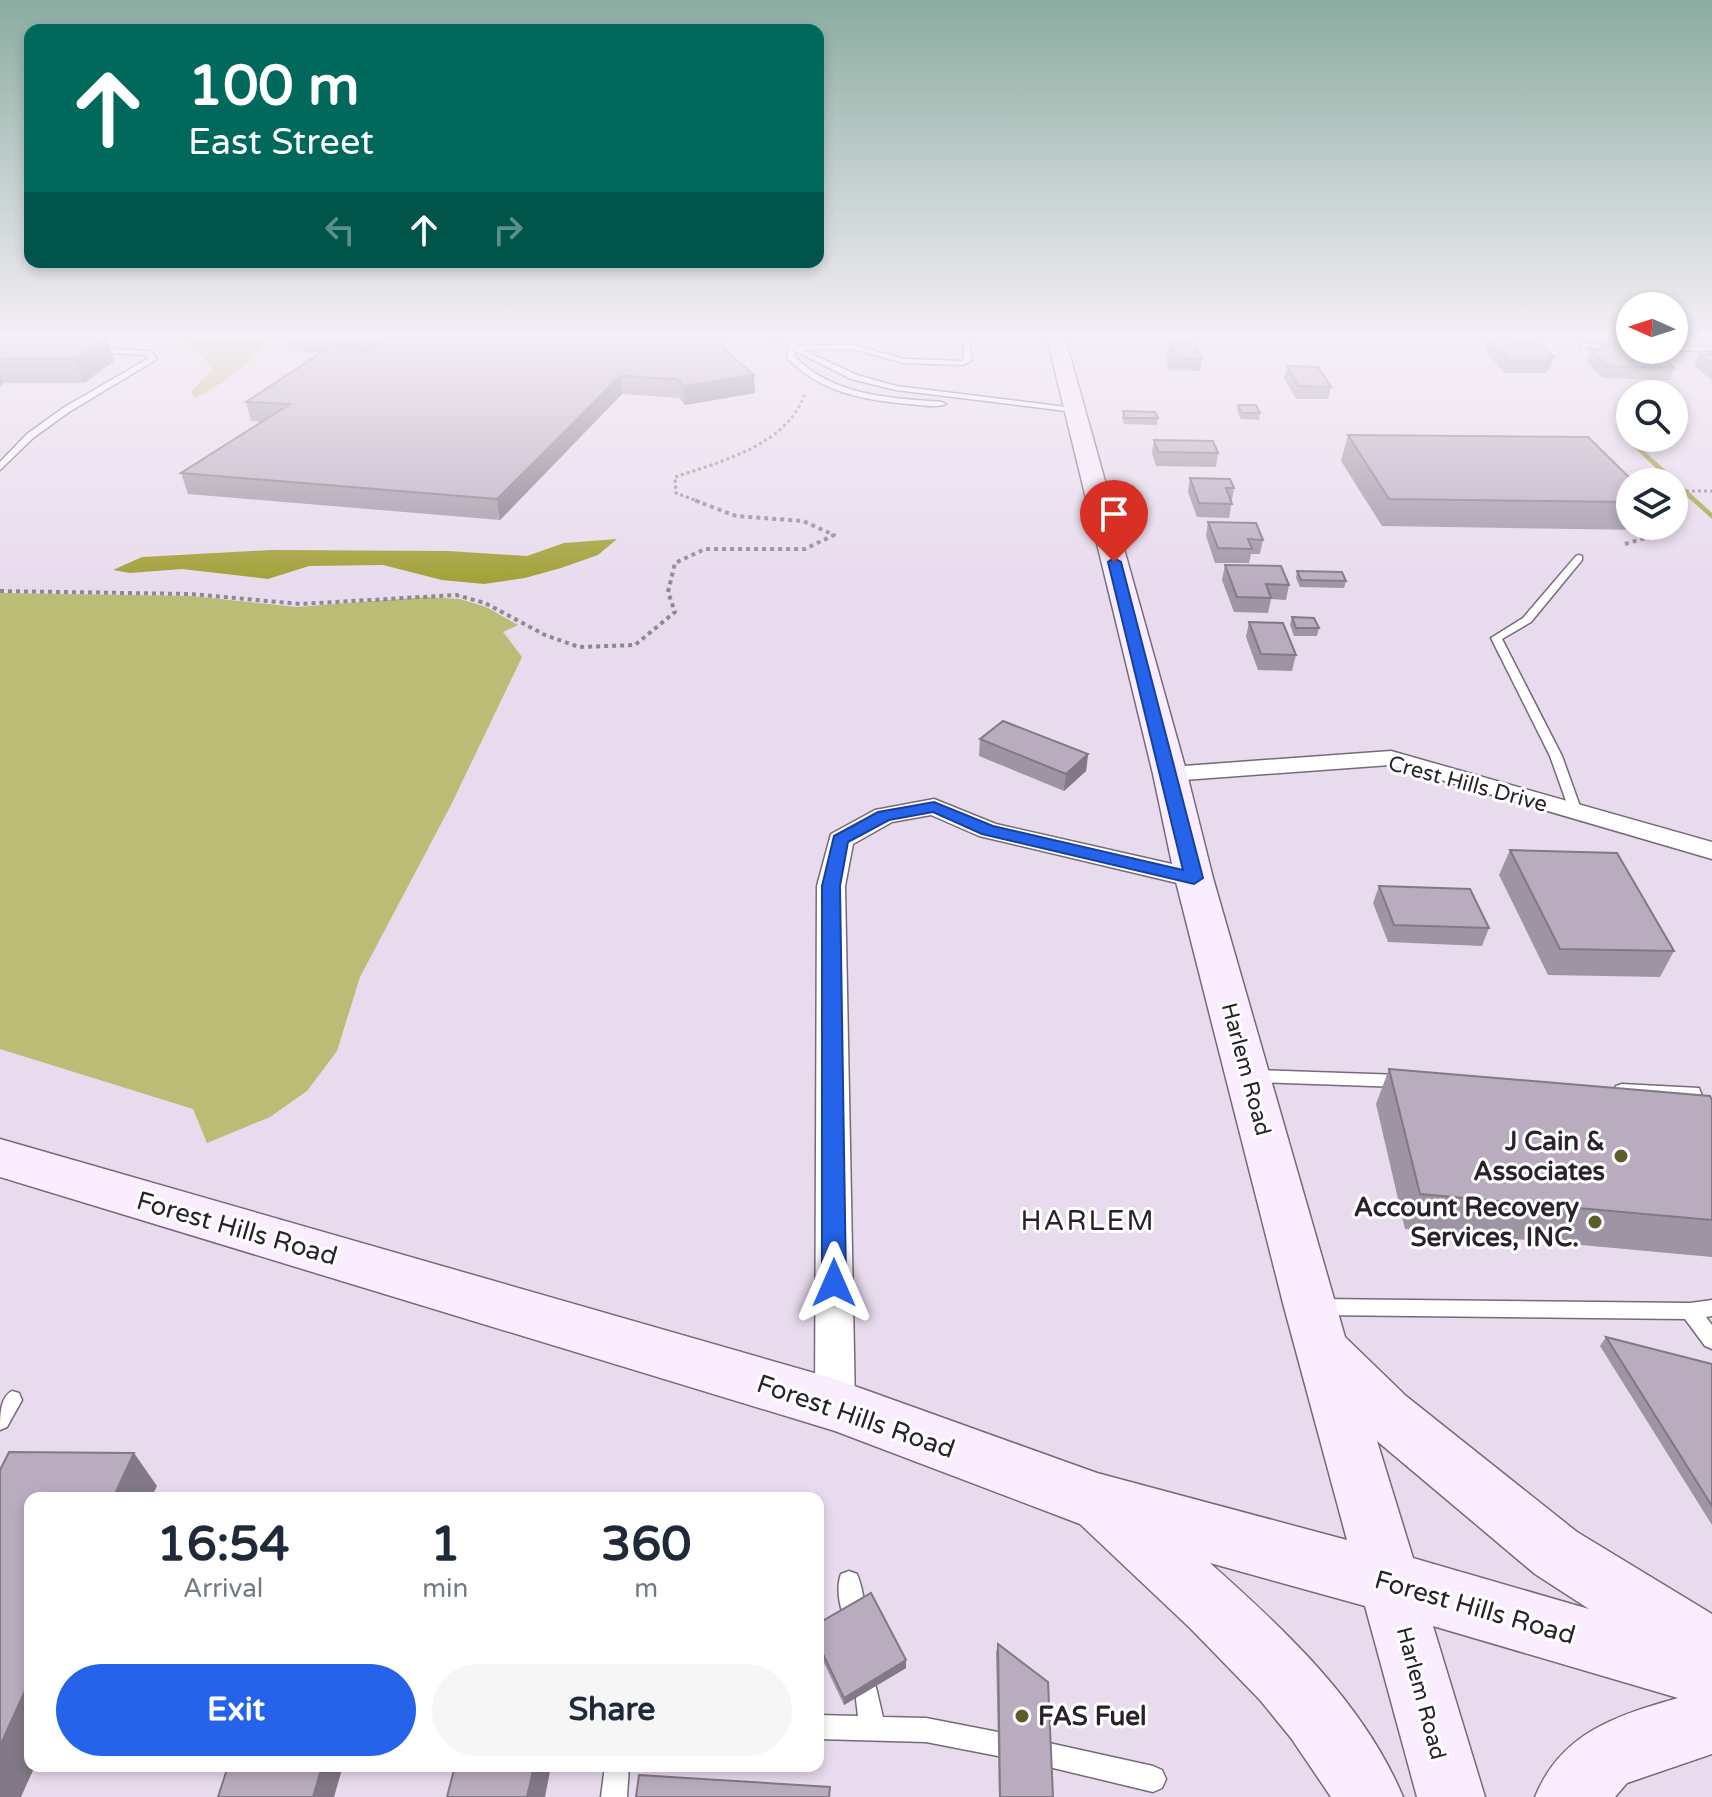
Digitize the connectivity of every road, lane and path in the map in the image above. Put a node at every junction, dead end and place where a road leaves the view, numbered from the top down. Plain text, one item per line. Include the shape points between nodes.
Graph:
1 (50, 422) edge
2 (791, 422) edge
3 (1077, 422) edge
4 (0, 467) edge
5 (1688, 491) edge
6 (1712, 491) edge
7 (1638, 540) edge
8 (1625, 544) dead end
9 (1579, 558) dead end
10 (0, 591) edge
11 (1170, 774) junction
12 (1576, 812) junction
13 (1712, 851) edge
14 (1194, 878) junction
15 (1250, 1076) junction
16 (1424, 1082) edge
17 (1598, 1089) edge
18 (1712, 1142) edge
19 (0, 1158) edge
20 (1712, 1308) edge
21 (1690, 1311) junction
22 (1317, 1329) junction
23 (1712, 1340) edge
24 (12, 1400) dead end
25 (835, 1405) junction
26 (0, 1420) edge
27 (1097, 1502) junction
28 (849, 1582) dead end
29 (1392, 1583) junction
30 (853, 1611) edge
31 (1712, 1650) edge
32 (1712, 1676) edge
33 (867, 1691) edge
34 (1712, 1721) edge
35 (872, 1726) junction
36 (824, 1727) edge
37 (998, 1744) edge
38 (1049, 1755) edge
39 (616, 1772) edge
40 (1153, 1779) dead end
41 (614, 1797) edge
42 (1369, 1797) edge
43 (1451, 1797) edge
44 (1569, 1797) edge

1 - 4 lane
2 - 10 path via 721,462 675,477 676,493 736,516 803,521 834,535 805,549 705,549 675,563 668,592 675,612 635,645 579,647 456,595 300,604 191,594
3 - 11 main road, Harlem Road
5 - 6 path
7 - 8 path
9 - 12 lane via 1527,620 1496,638 1556,756
11 - 12 street, Crest Hills Drive via 1391,758
11 - 14 main road, Harlem Road
12 - 13 street, Crest Hills Drive
14 - 15 main road, Harlem Road
14 - 25 street via 988,830 934,807 884,816 840,840 831,886
15 - 16 lane
15 - 22 main road, Harlem Road
17 - 18 lane via 1693,1092
19 - 25 main road, Forest Hills Road
20 - 21 lane
21 - 22 lane
21 - 23 lane
22 - 29 main road, Harlem Road
22 - 31 main road via 1386,1414 1556,1553
24 - 26 lane
25 - 27 main road, Forest Hills Road
27 - 29 main road, Forest Hills Road
27 - 42 main road via 1245,1636 1348,1758
28 - 30 lane
29 - 32 main road, Forest Hills Road
29 - 43 main road, Harlem Road
33 - 35 lane
34 - 44 main road via 1604,1759
35 - 36 lane
35 - 37 lane
38 - 40 lane
39 - 41 lane

